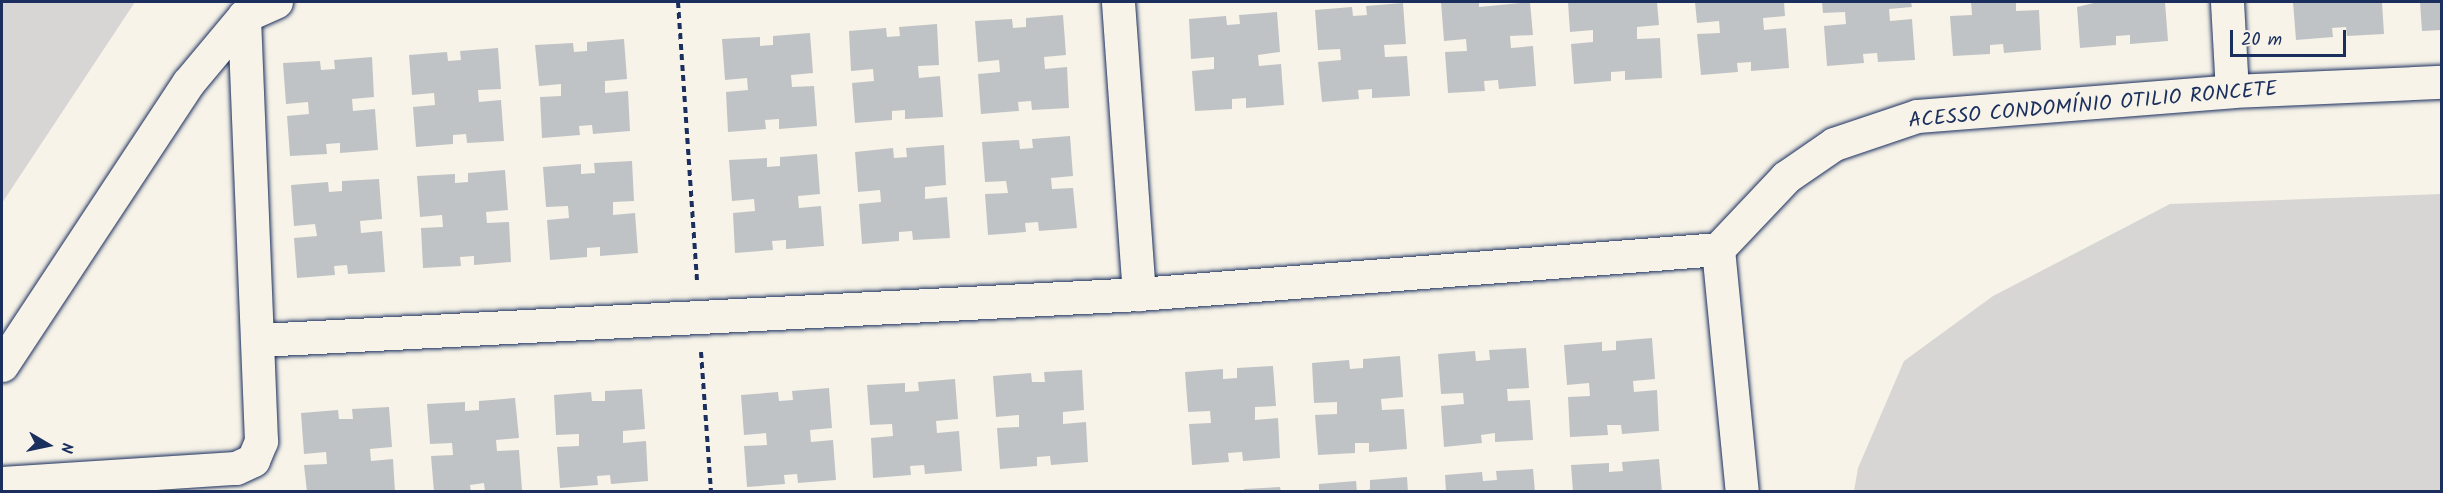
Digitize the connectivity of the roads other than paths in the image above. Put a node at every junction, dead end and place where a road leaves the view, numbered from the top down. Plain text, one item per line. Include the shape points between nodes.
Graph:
1 (276, 2) edge
2 (1118, 2) edge
3 (2228, 2) edge
4 (244, 16) junction
5 (2442, 82) edge
6 (2232, 92) junction
7 (1718, 249) junction
8 (1139, 294) junction
9 (259, 340) junction
10 (2, 365) edge
11 (2, 483) edge
12 (1742, 492) edge

1 - 4 street
2 - 8 street
3 - 6 street
4 - 9 street
4 - 10 street via 188,83
5 - 6 street, ACESSO CONDOMÍNIO OTILIO RONCETE
6 - 7 street, ACESSO CONDOMÍNIO OTILIO RONCETE via 1917,116 1834,144 1786,177
7 - 8 street
7 - 12 street
8 - 9 street
9 - 11 street via 261,441 253,460 236,468

